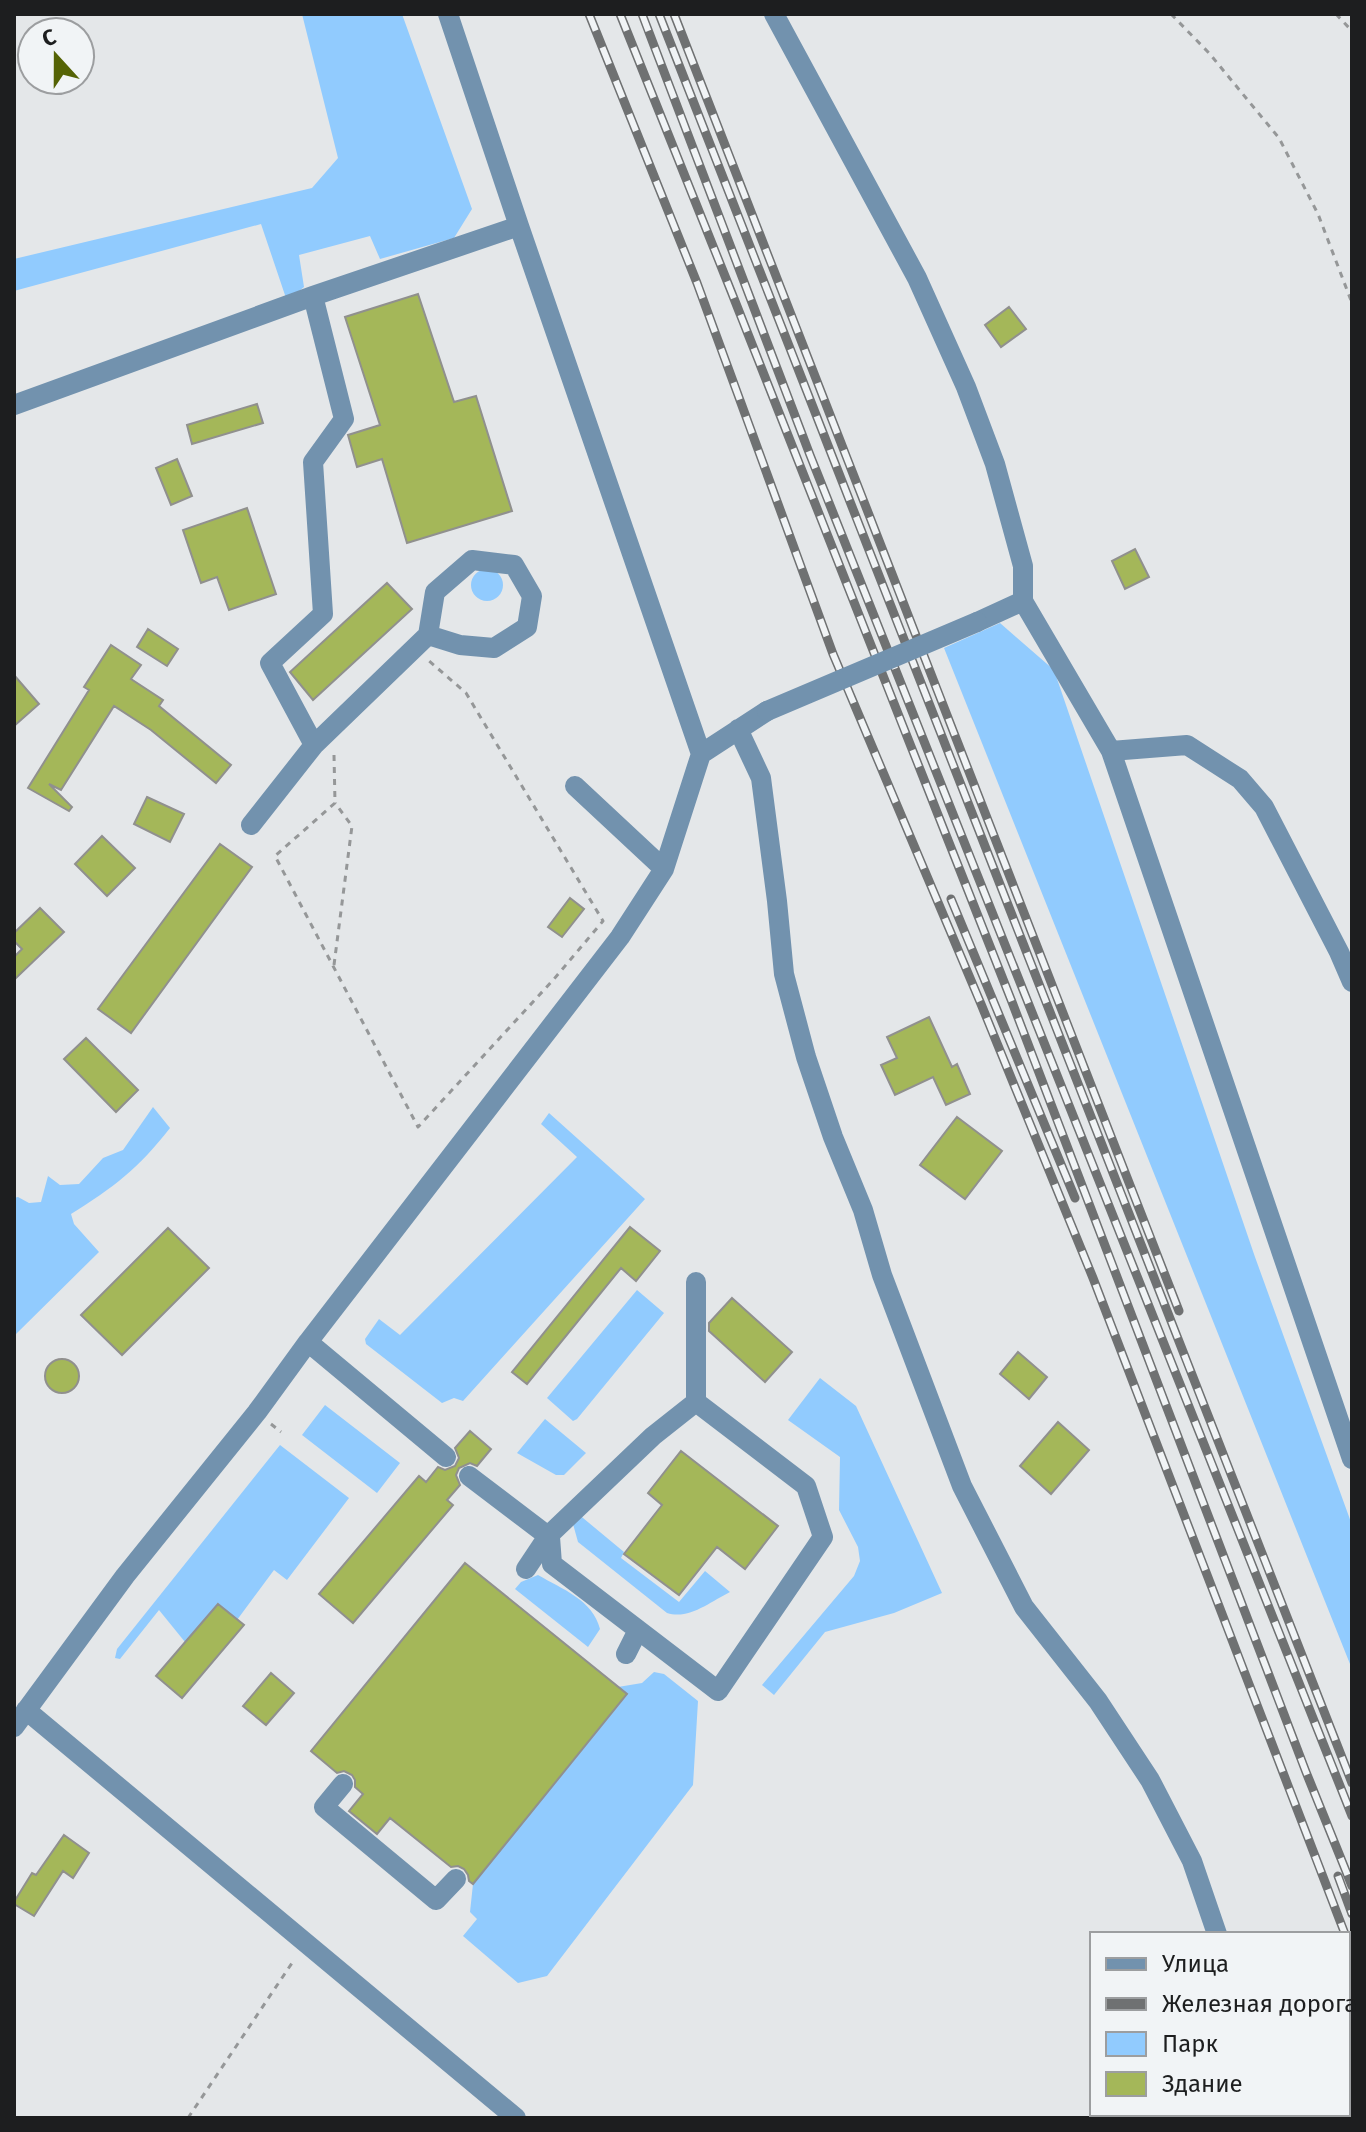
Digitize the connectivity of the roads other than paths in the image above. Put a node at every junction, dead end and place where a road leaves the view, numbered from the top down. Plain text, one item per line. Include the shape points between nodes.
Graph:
1 (448, 14) edge
2 (774, 14) edge
3 (519, 226) junction
4 (313, 296) junction
5 (14, 405) edge
6 (1023, 601) junction
7 (421, 641) junction
8 (738, 729) junction
9 (314, 745) junction
10 (1111, 751) junction
11 (701, 754) junction
12 (575, 786) dead end
13 (251, 825) dead end
14 (664, 869) junction
15 (1352, 982) edge
16 (696, 1282) dead end
17 (308, 1342) junction
18 (696, 1402) junction
19 (446, 1457) dead end
20 (1352, 1459) edge
21 (469, 1476) dead end
22 (548, 1536) junction
23 (526, 1569) dead end
24 (638, 1630) junction
25 (626, 1654) dead end
26 (20, 1719) edge
27 (343, 1784) dead end
28 (456, 1879) dead end
29 (1216, 1932) edge
30 (516, 2118) edge

1 - 3 street
2 - 6 street via 917,278 966,387 995,464 1023,566
3 - 4 street
3 - 11 street
4 - 5 street
4 - 9 street via 344,419 313,462 323,614 270,663
6 - 8 street, bridge via 767,711
6 - 10 street
7 - 7 street via 494,648 527,627 532,596 514,565 472,560 435,592
7 - 9 street
8 - 11 street
8 - 29 street via 761,778 784,974 806,1057 962,1486 1024,1607 1098,1701 1150,1780 1192,1861
9 - 13 street
10 - 15 street via 1187,745 1240,779 1264,807
10 - 20 street
11 - 14 street
12 - 14 street
14 - 17 street via 620,937
16 - 18 street
17 - 19 street
17 - 26 street
18 - 22 street
18 - 24 street via 806,1486 823,1537 718,1691
21 - 22 street
22 - 23 street
22 - 24 street via 552,1564
24 - 25 street
26 - 30 street via 305,1943
27 - 28 street via 324,1807 436,1900

